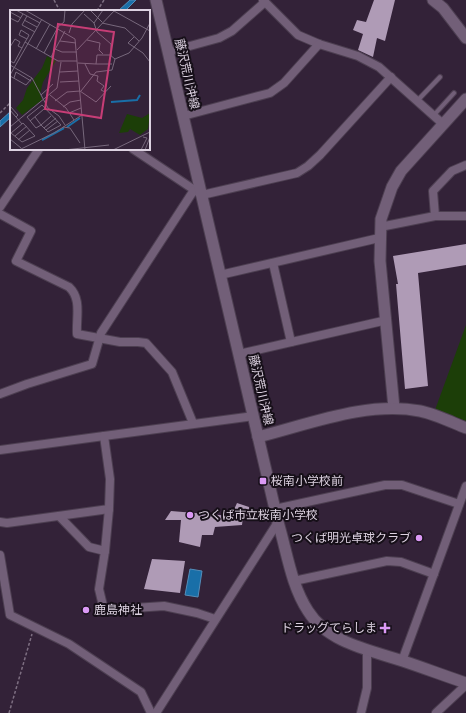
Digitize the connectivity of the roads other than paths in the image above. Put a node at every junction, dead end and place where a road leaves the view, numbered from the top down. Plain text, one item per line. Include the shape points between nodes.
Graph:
1 (156, 0) edge
2 (433, 0) edge
3 (264, 1) edge
4 (466, 38) edge
5 (319, 44) junction
6 (168, 52) junction
7 (391, 77) junction
8 (440, 77) dead end
9 (454, 93) dead end
10 (466, 99) edge
11 (417, 101) junction
12 (183, 116) junction
13 (433, 116) junction
14 (443, 124) junction
15 (38, 150) edge
16 (135, 150) edge
17 (466, 165) edge
18 (198, 192) junction
19 (0, 207) edge
20 (0, 214) edge
21 (435, 216) junction
22 (466, 216) edge
23 (380, 232) junction
24 (273, 263) junction
25 (220, 275) junction
26 (387, 320) junction
27 (100, 338) junction
28 (291, 342) junction
29 (240, 354) junction
30 (0, 394) edge
31 (394, 408) junction
32 (254, 416) junction
33 (194, 423) junction
34 (466, 428) edge
35 (104, 436) junction
36 (258, 437) junction
37 (0, 450) edge
38 (466, 486) edge
39 (459, 504) junction
40 (275, 509) junction
41 (109, 510) junction
42 (60, 517) junction
43 (0, 522) edge
44 (278, 522) junction
45 (104, 551) junction
46 (0, 555) edge
47 (434, 574) junction
48 (294, 582) junction
49 (215, 619) junction
50 (367, 650) junction
51 (402, 661) junction
52 (466, 684) edge
53 (151, 713) edge
54 (156, 713) edge
55 (361, 713) edge
56 (436, 713) edge

1 - 6 main road, 藤沢荒川沖線
2 - 4 main road via 448,13
3 - 5 street via 298,35
3 - 6 street via 232,31 219,38
5 - 7 street via 369,60
5 - 12 street via 284,83 270,93
6 - 12 main road, 藤沢荒川沖線
7 - 11 street
7 - 18 street via 320,155 303,169 291,174
8 - 11 lane
9 - 13 lane
10 - 14 main road
11 - 13 street
12 - 18 main road, 藤沢荒川沖線
13 - 14 street
14 - 23 main road via 401,171 385,203
15 - 19 street
16 - 18 street
17 - 21 street via 452,171 434,191
18 - 25 main road, 藤沢荒川沖線
18 - 27 street
20 - 27 street via 31,231 16,261 75,293 78,303 77,334
21 - 22 street
21 - 23 street
23 - 24 street
23 - 26 main road via 380,261
24 - 25 street
24 - 28 street
25 - 29 main road, 藤沢荒川沖線
26 - 28 street
26 - 31 main road
27 - 30 street via 92,364
27 - 33 street via 146,343 172,372
28 - 29 street
29 - 32 main road, 藤沢荒川沖線
31 - 34 main road via 422,411
31 - 36 main road via 356,412
32 - 33 street
32 - 36 main road, 藤沢荒川沖線
33 - 35 street
35 - 37 street
35 - 41 street via 110,479
36 - 40 main road, 藤沢荒川沖線
38 - 39 street
39 - 40 street via 402,485 385,486
39 - 47 street
40 - 44 main road, 藤沢荒川沖線
41 - 42 street
41 - 45 street
42 - 43 street
42 - 45 street via 89,547
44 - 48 main road, 藤沢荒川沖線
44 - 49 street
45 - 49 street via 99,589 104,610 164,606
46 - 53 street via 10,615 69,644 141,692
47 - 48 street via 401,562 387,561
47 - 51 street
48 - 50 main road, 藤沢荒川沖線 via 309,613 321,626 333,635
49 - 54 street
50 - 51 main road, 藤沢荒川沖線
50 - 55 street via 367,688
51 - 52 main road, 藤沢荒川沖線
52 - 56 street

